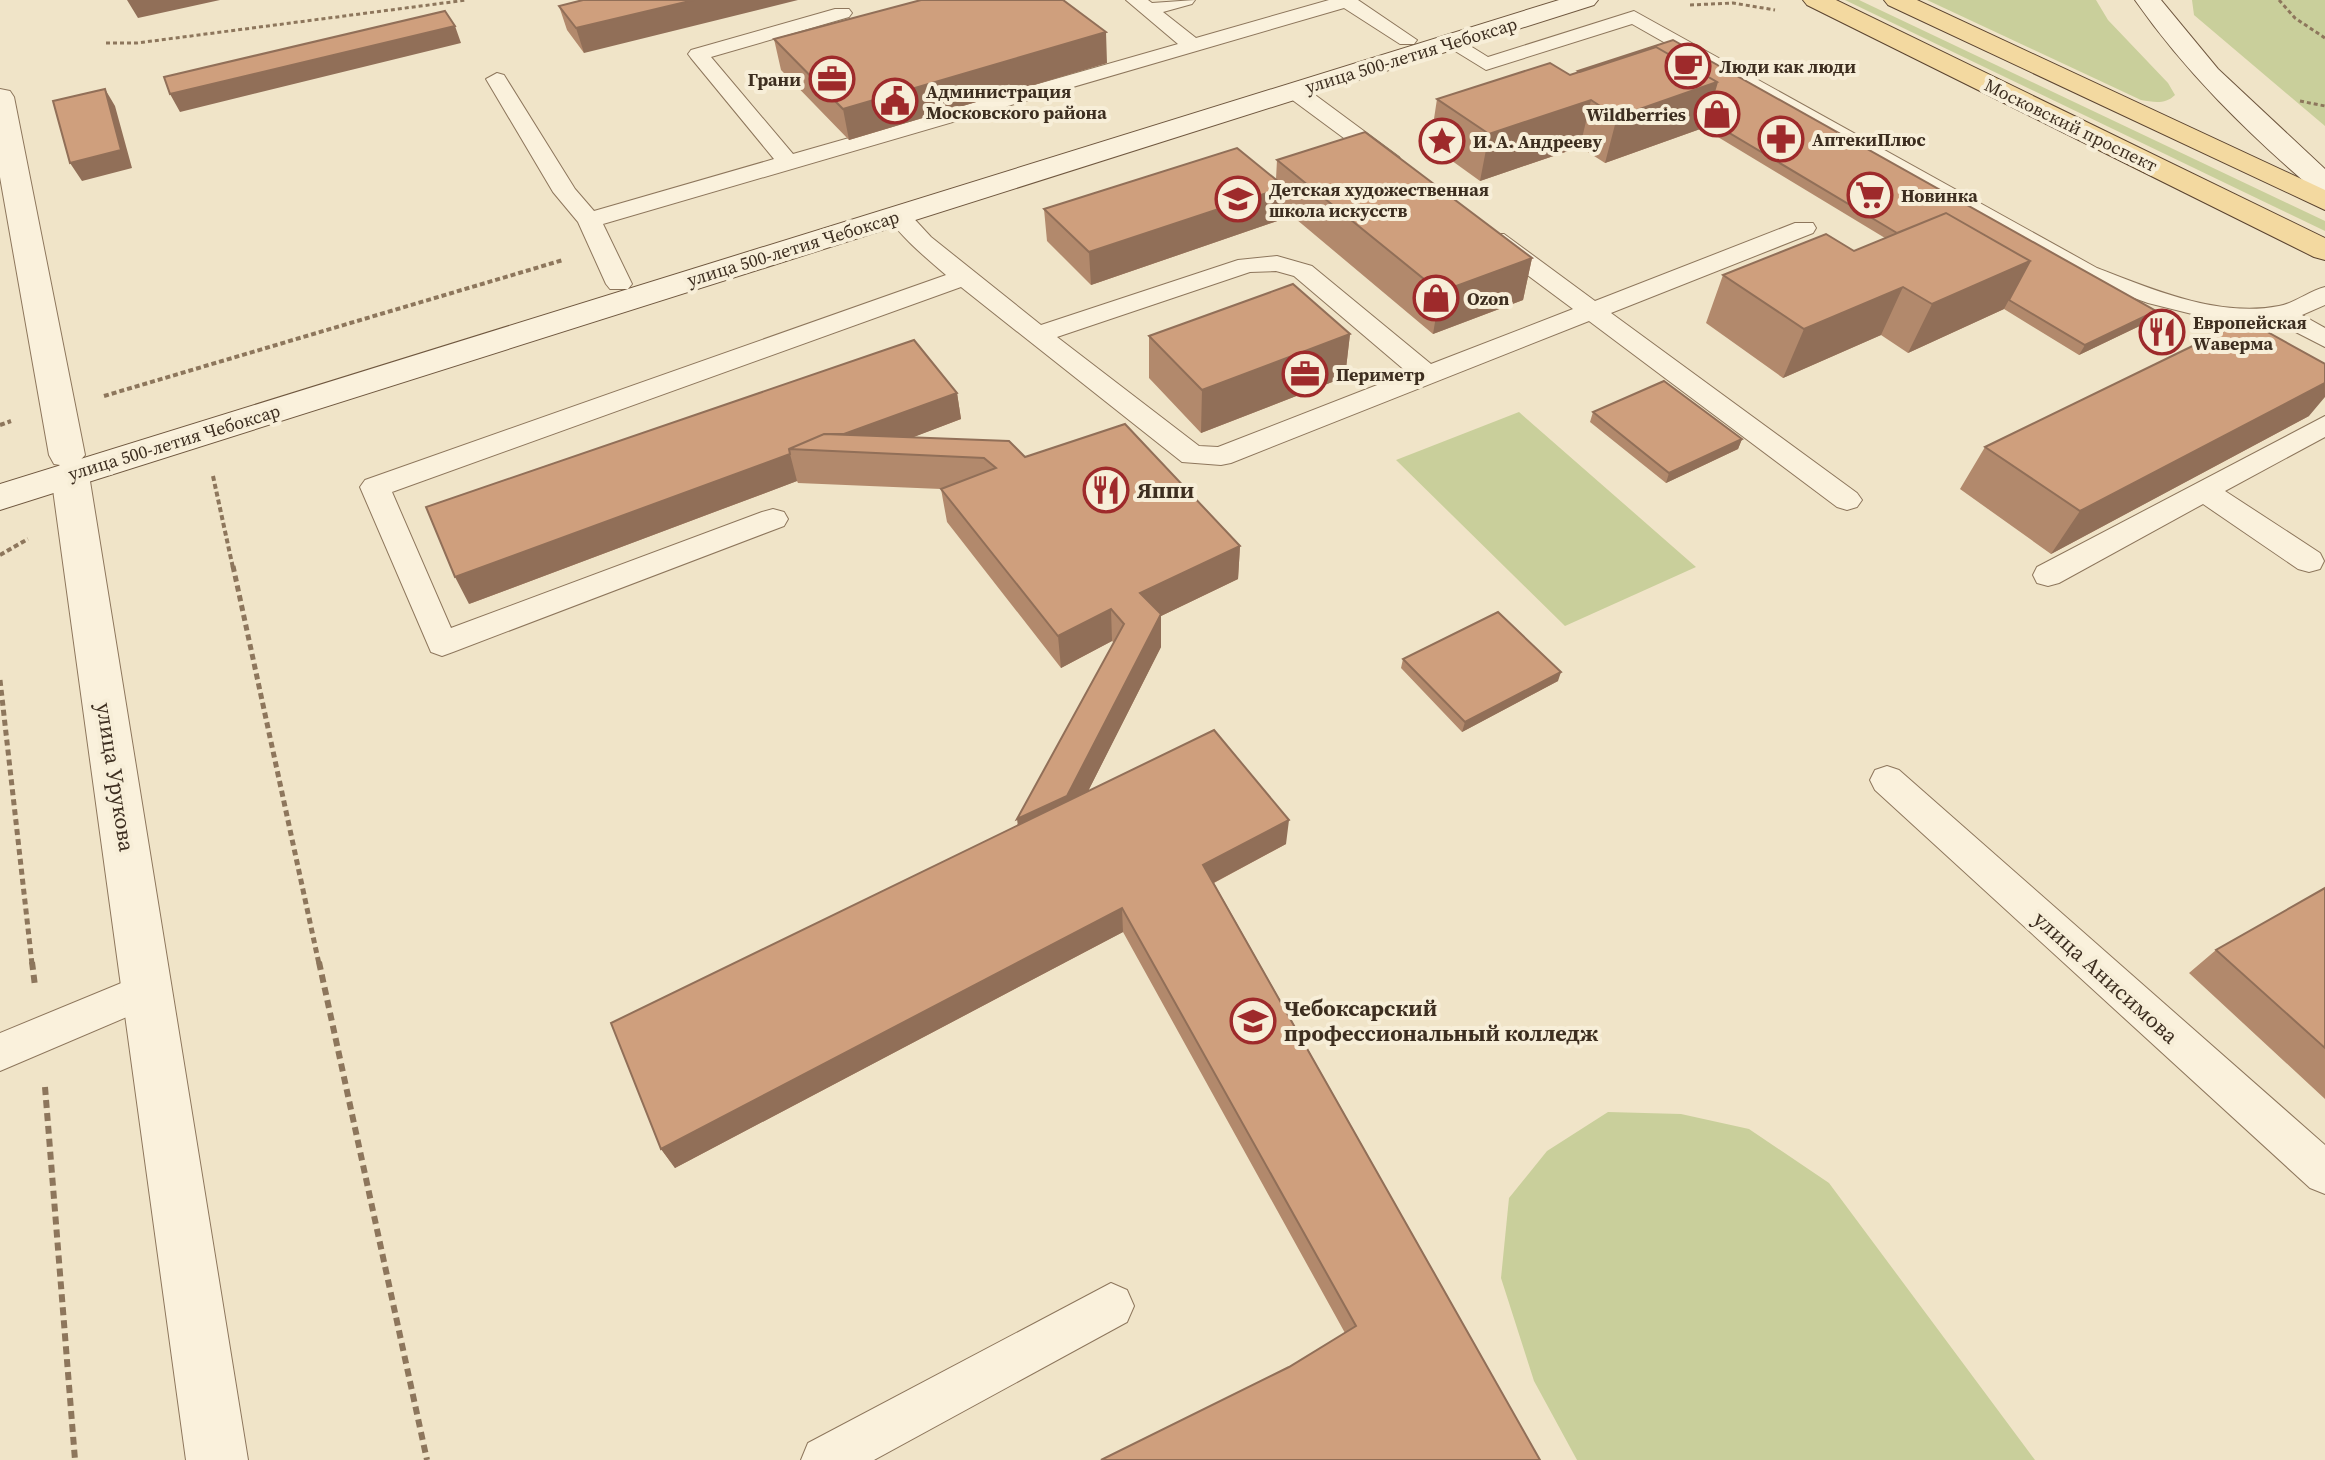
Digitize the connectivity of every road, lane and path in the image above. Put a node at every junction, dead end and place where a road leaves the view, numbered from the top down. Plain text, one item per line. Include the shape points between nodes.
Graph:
1 (467, 0) edge
2 (1185, 0) edge
3 (1346, 0) edge
4 (1538, 0) edge
5 (1585, 0) edge
6 (1816, 0) edge
7 (1897, 0) edge
8 (2148, 0) edge
9 (2279, 0) edge
10 (1142, 5) edge
11 (842, 13) dead end
12 (2325, 38) edge
13 (1430, 41) junction
14 (106, 43) dead end
15 (1192, 45) junction
16 (497, 79) dead end
17 (1287, 85) junction
18 (0, 97) edge
19 (789, 163) junction
20 (1403, 171) edge
21 (2325, 184) edge
22 (2325, 201) edge
23 (891, 209) junction
24 (589, 220) junction
25 (1479, 227) edge
26 (1804, 228) dead end
27 (2325, 250) edge
28 (964, 277) junction
29 (624, 292) junction
30 (2325, 295) edge
31 (1593, 311) junction
32 (2281, 314) junction
33 (1036, 335) junction
34 (2325, 339) edge
35 (1427, 375) junction
36 (2325, 425) edge
37 (68, 465) junction
38 (0, 475) edge
39 (2204, 491) junction
40 (0, 497) edge
41 (1847, 500) dead end
42 (773, 519) dead end
43 (28, 539) dead end
44 (0, 555) edge
45 (2309, 561) dead end
46 (2048, 575) dead end
47 (1887, 780) dead end
48 (148, 990) junction
49 (0, 1052) edge
50 (2325, 1173) edge
51 (1111, 1306) dead end
52 (217, 1460) edge
53 (825, 1460) edge

1 - 14 path
2 - 10 lane
3 - 13 lane
3 - 15 lane
4 - 13 street, улица 500-летия Чебоксар
5 - 13 street, улица 500-летия Чебоксар
6 - 27 main road, Московский проспект
7 - 22 main road, Московский проспект
8 - 21 street via 2217,84
9 - 12 path
10 - 15 lane
11 - 19 lane via 698,54
13 - 17 street, улица 500-летия Чебоксар
13 - 32 lane via 1486,64 1634,17 2088,273 2191,307
15 - 19 lane
16 - 24 lane via 565,192
17 - 20 lane
17 - 23 street, улица 500-летия Чебоксар
18 - 37 street, улица Урукова
19 - 24 lane
23 - 28 lane
23 - 29 street, улица 500-летия Чебоксар
24 - 29 lane
25 - 31 lane
26 - 31 lane
28 - 33 lane
28 - 42 lane via 375,487 442,644
29 - 37 street, улица 500-летия Чебоксар
30 - 32 lane
31 - 35 lane
31 - 41 lane
32 - 34 lane
33 - 35 lane via 1247,265 1277,263 1303,271
33 - 35 lane via 1192,455 1221,456
36 - 39 lane
37 - 38 street, улица 500-летия Чебоксар
37 - 40 street, улица 500-летия Чебоксар
37 - 48 street, улица Урукова
39 - 45 lane
39 - 46 lane
43 - 44 path
47 - 50 lane, улица Анисимова
48 - 49 lane
48 - 52 street, улица Урукова
51 - 53 lane

